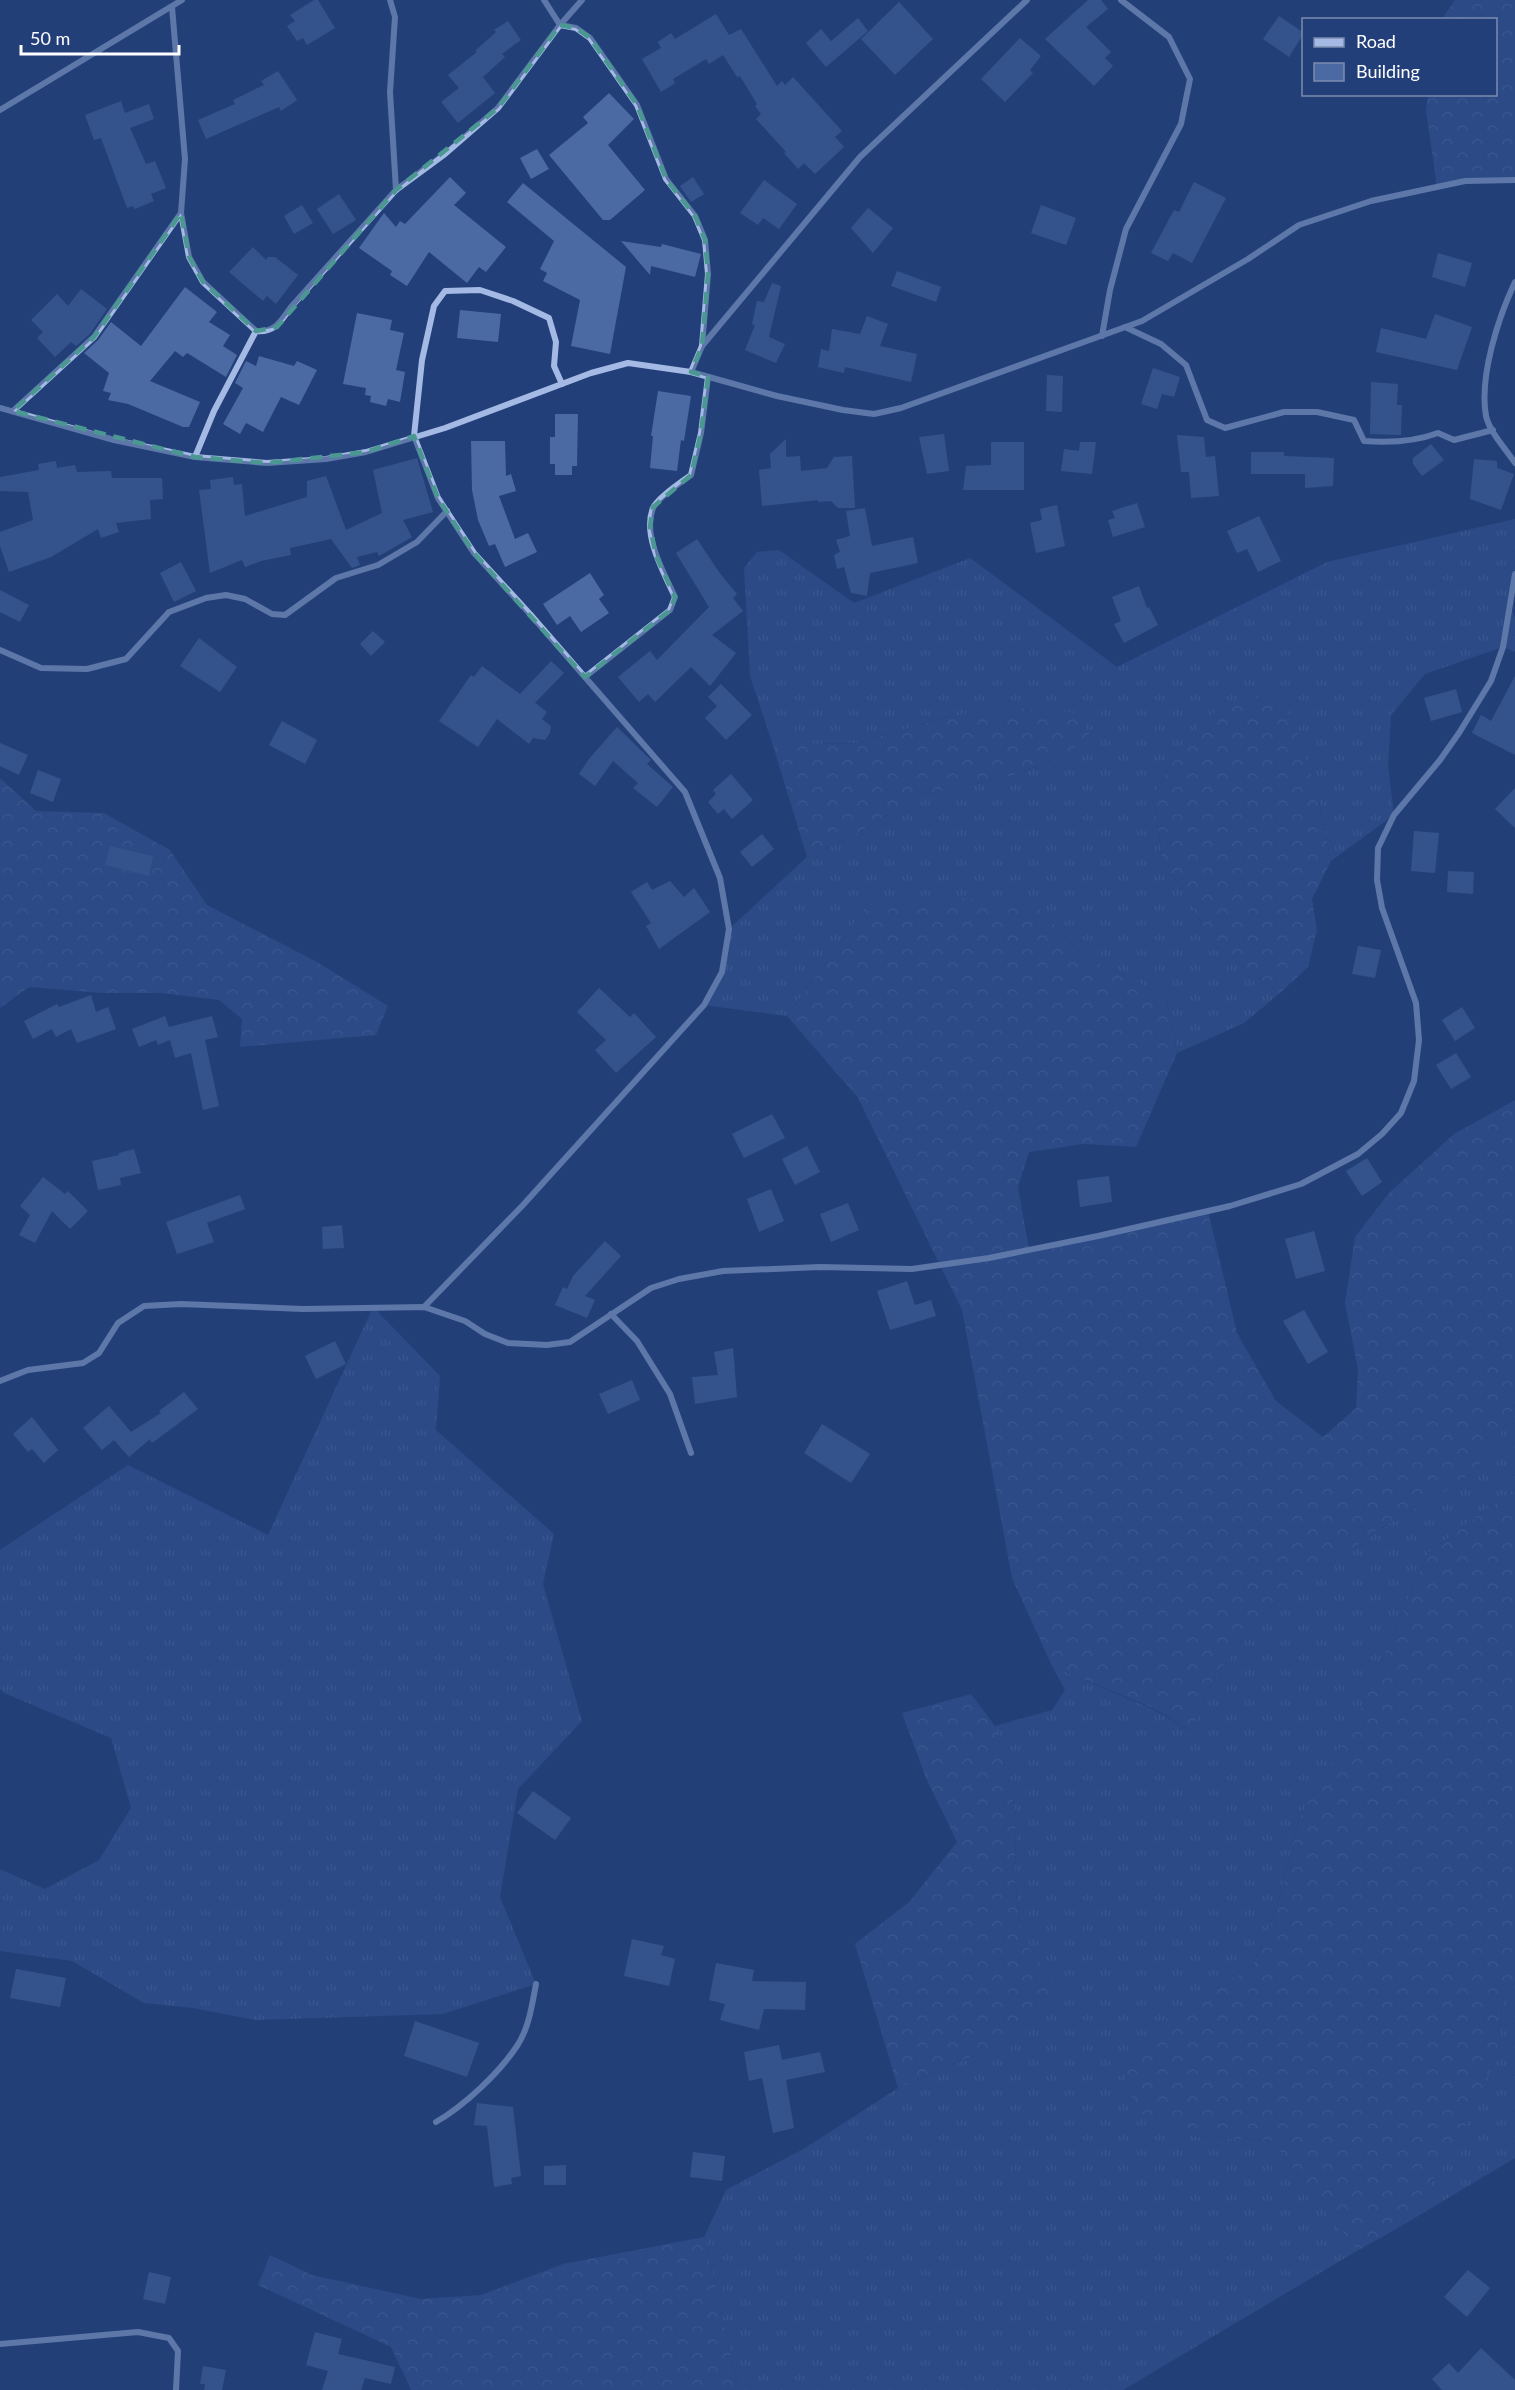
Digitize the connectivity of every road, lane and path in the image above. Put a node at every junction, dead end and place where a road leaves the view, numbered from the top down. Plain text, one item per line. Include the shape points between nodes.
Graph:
1 (182, 0) edge
2 (544, 0) edge
3 (582, 0) edge
4 (1027, 0) edge
5 (1121, 0) edge
6 (393, 2) edge
7 (172, 7) junction
8 (560, 25) junction
9 (0, 110) edge
10 (1515, 180) edge
11 (396, 190) junction
12 (181, 213) junction
13 (1515, 282) edge
14 (1125, 327) junction
15 (256, 331) junction
16 (1102, 336) junction
17 (702, 346) junction
18 (692, 372) junction
19 (708, 377) junction
20 (562, 384) junction
21 (0, 408) edge
22 (14, 411) junction
23 (1493, 430) junction
24 (414, 436) junction
25 (195, 457) junction
26 (1515, 463) edge
27 (447, 511) junction
28 (1515, 574) edge
29 (0, 650) edge
30 (585, 677) junction
31 (424, 1307) junction
32 (611, 1314) junction
33 (0, 1381) edge
34 (691, 1453) dead end
35 (536, 1984) dead end
36 (436, 2122) dead end
37 (0, 2344) edge
38 (176, 2390) edge

1 - 7 street
2 - 8 street
3 - 8 street
4 - 17 street via 860,157
5 - 16 street via 1168,37 1190,79 1181,124 1126,229
6 - 11 street via 390,92
7 - 9 street
7 - 12 street via 185,159
8 - 11 street via 498,108
8 - 17 street via 576,28 590,38 637,105 666,179 695,216 705,240 708,274
10 - 14 street via 1465,181 1371,201 1299,225 1151,316
11 - 15 street via 277,327
12 - 15 street via 189,257 203,282
12 - 22 street via 94,337
13 - 23 street via 1494,339 1485,384 1486,417
14 - 16 street
14 - 23 street via 1161,344 1186,364 1207,420 1225,428 1284,412 1317,412 1353,420 1364,441 1384,443 1438,433 1454,440
15 - 25 street
16 - 19 street via 901,408 874,414 777,396
17 - 18 street
18 - 19 street
18 - 20 street via 628,363
19 - 30 street via 691,475 653,507 650,526 656,556 675,597 670,610
20 - 24 street
20 - 24 street via 554,366 556,342 549,318 480,290 445,291 434,306 422,360
21 - 22 street
22 - 25 street via 114,440
23 - 26 street
24 - 25 street via 366,452 326,459 267,463
24 - 27 street via 438,498
27 - 29 street via 417,542 378,565 336,578 285,615 272,614 245,599 226,595 206,598 169,612 126,659 87,669 42,668
27 - 30 street via 474,553
28 - 32 street via 1503,647 1491,681 1446,751 1394,814 1378,848 1377,880 1382,908 1416,1003 1419,1040 1414,1081 1401,1113 1382,1134 1301,1184 1230,1206 988,1258 912,1269 723,1271 651,1288
30 - 31 street via 685,792 720,878 729,929 722,972 704,1005 669,1046
31 - 32 street via 465,1321 508,1343 547,1345 570,1342
31 - 33 street via 144,1306 118,1323 99,1353 83,1363 28,1370
32 - 34 street via 637,1341 670,1394
35 - 36 street via 530,2015 517,2045 456,2110
37 - 38 street via 138,2332 169,2338 178,2351

